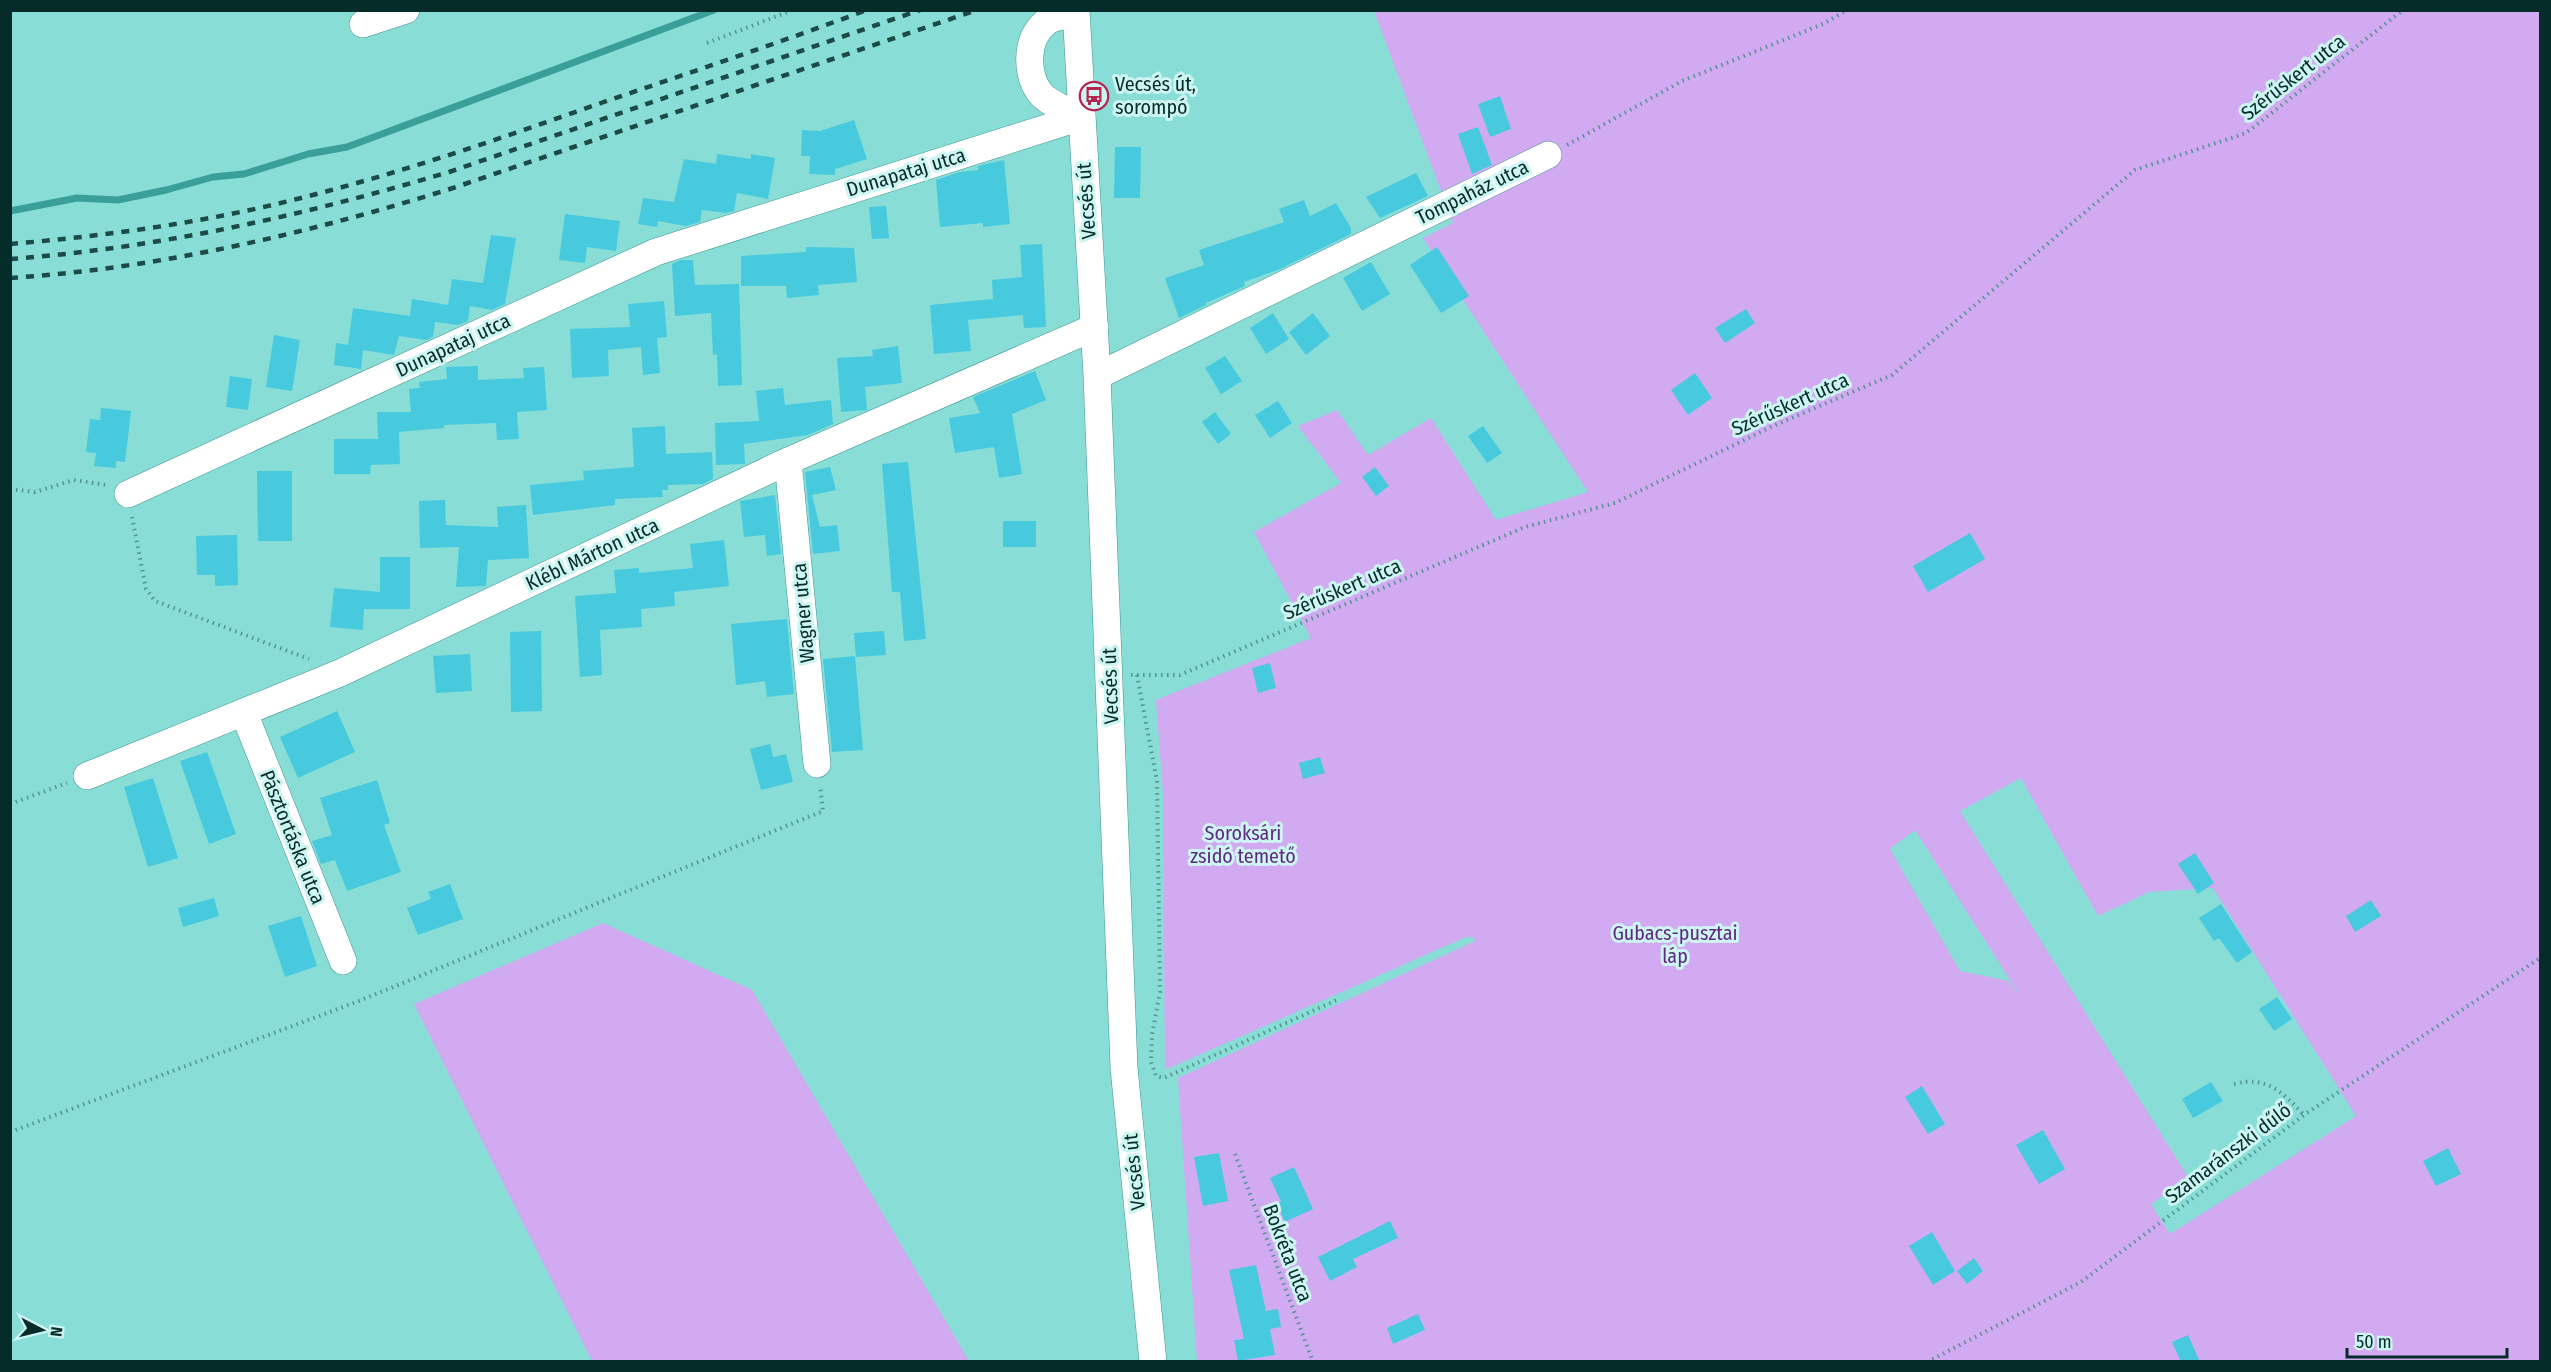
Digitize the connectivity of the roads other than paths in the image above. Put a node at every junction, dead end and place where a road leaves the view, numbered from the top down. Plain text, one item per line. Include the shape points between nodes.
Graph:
1 (406, 10) edge
2 (1076, 12) edge
3 (363, 24) dead end
4 (1081, 117) junction
5 (1548, 155) road end
6 (1095, 327) junction
7 (1097, 376) junction
8 (788, 461) junction
9 (128, 494) road end
10 (244, 713) junction
11 (817, 764) road end
12 (87, 776) road end
13 (343, 962) dead end
14 (1153, 1362) edge

1 - 3 street
2 - 4 street, Vecsés út
2 - 4 street via 1045,23 1035,37 1029,58 1032,78 1041,94
4 - 6 street, Vecsés út
4 - 9 street, Dunapataj utca via 656,252
5 - 7 street, Tompaház utca
6 - 7 street, Vecsés út
6 - 8 street, Klébl Márton utca
7 - 14 street, Vecsés út via 1124,1068
8 - 10 street, Klébl Márton utca via 340,673
8 - 11 street, Wagner utca
10 - 12 street, Klébl Márton utca
10 - 13 street, Pásztortáska utca

